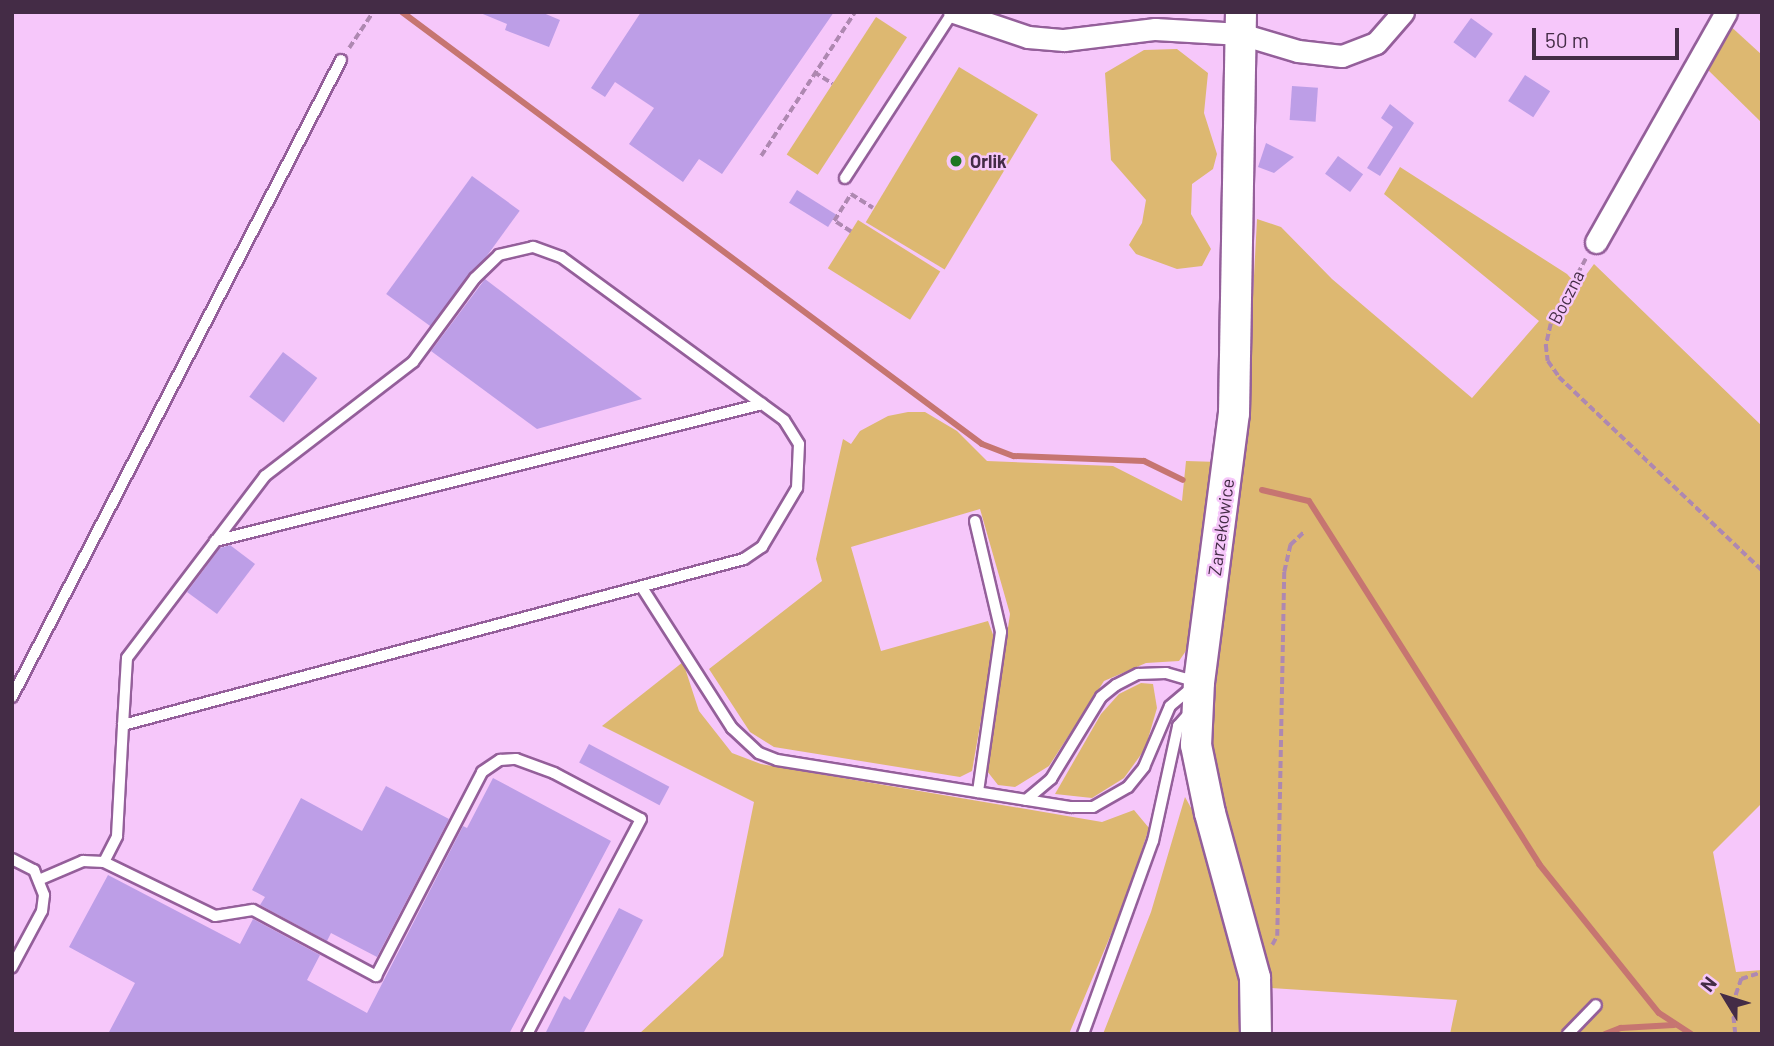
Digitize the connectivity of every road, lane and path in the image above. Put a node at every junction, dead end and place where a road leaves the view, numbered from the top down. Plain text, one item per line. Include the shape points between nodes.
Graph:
1 (373, 12) edge
2 (855, 12) edge
3 (954, 12) edge
4 (1403, 12) edge
5 (1726, 12) edge
6 (1241, 23) edge
7 (341, 60) joint
8 (814, 72) junction
9 (833, 84) dead end
10 (761, 156) dead end
11 (845, 178) joint
12 (851, 194) junction
13 (873, 208) dead end
14 (851, 232) dead end
15 (1596, 242) joint
16 (762, 404) junction
17 (975, 521) dead end
18 (1304, 532) dead end
19 (215, 541) junction
20 (1762, 570) edge
21 (643, 589) junction
22 (1199, 682) junction
23 (12, 697) edge
24 (124, 725) junction
25 (978, 792) junction
26 (1026, 800) junction
27 (12, 859) edge
28 (104, 862) junction
29 (41, 879) junction
30 (12, 967) edge
31 (1762, 972) edge
32 (1255, 978) junction
33 (1596, 1005) dead end
34 (527, 1034) edge
35 (1083, 1034) edge
36 (1256, 1034) edge
37 (1568, 1034) edge
38 (1735, 1034) edge

1 - 7 path
2 - 8 path
3 - 6 street via 998,31 1064,40
3 - 11 lane
4 - 6 street via 1376,43 1342,56 1298,51
5 - 15 street
6 - 22 street, Zarzekowice via 1234,412
7 - 23 lane
8 - 9 path
8 - 10 path
11 - 12 path via 856,186
12 - 13 path
12 - 14 path via 834,221
15 - 20 path, Boczna via 1550,324 1548,361 1559,377
16 - 19 lane
16 - 19 lane via 561,257 533,247 499,255 475,278 412,362 265,476
16 - 21 lane via 784,420 799,444 797,488 761,547 744,559
17 - 25 lane via 1001,632
18 - 32 path via 1290,545 1284,572 1277,936
19 - 24 lane via 127,658
21 - 24 lane
21 - 25 lane via 732,728 759,753
22 - 26 lane via 1166,673 1138,674 1116,685 1094,708 1051,779
22 - 26 lane via 1171,706 1144,767 1110,801 1070,807
22 - 32 street, Zarzekowice via 1196,745
22 - 35 lane via 1191,711 1178,726 1153,841
24 - 28 lane via 117,836
25 - 26 lane
27 - 29 lane
28 - 29 lane via 83,861
28 - 34 lane via 215,916 253,910 376,976 482,772 500,760 516,759 554,773 641,819
29 - 30 lane via 42,911
31 - 38 path via 1741,979 1732,1005
32 - 36 street, Zarzekowice
33 - 37 lane

